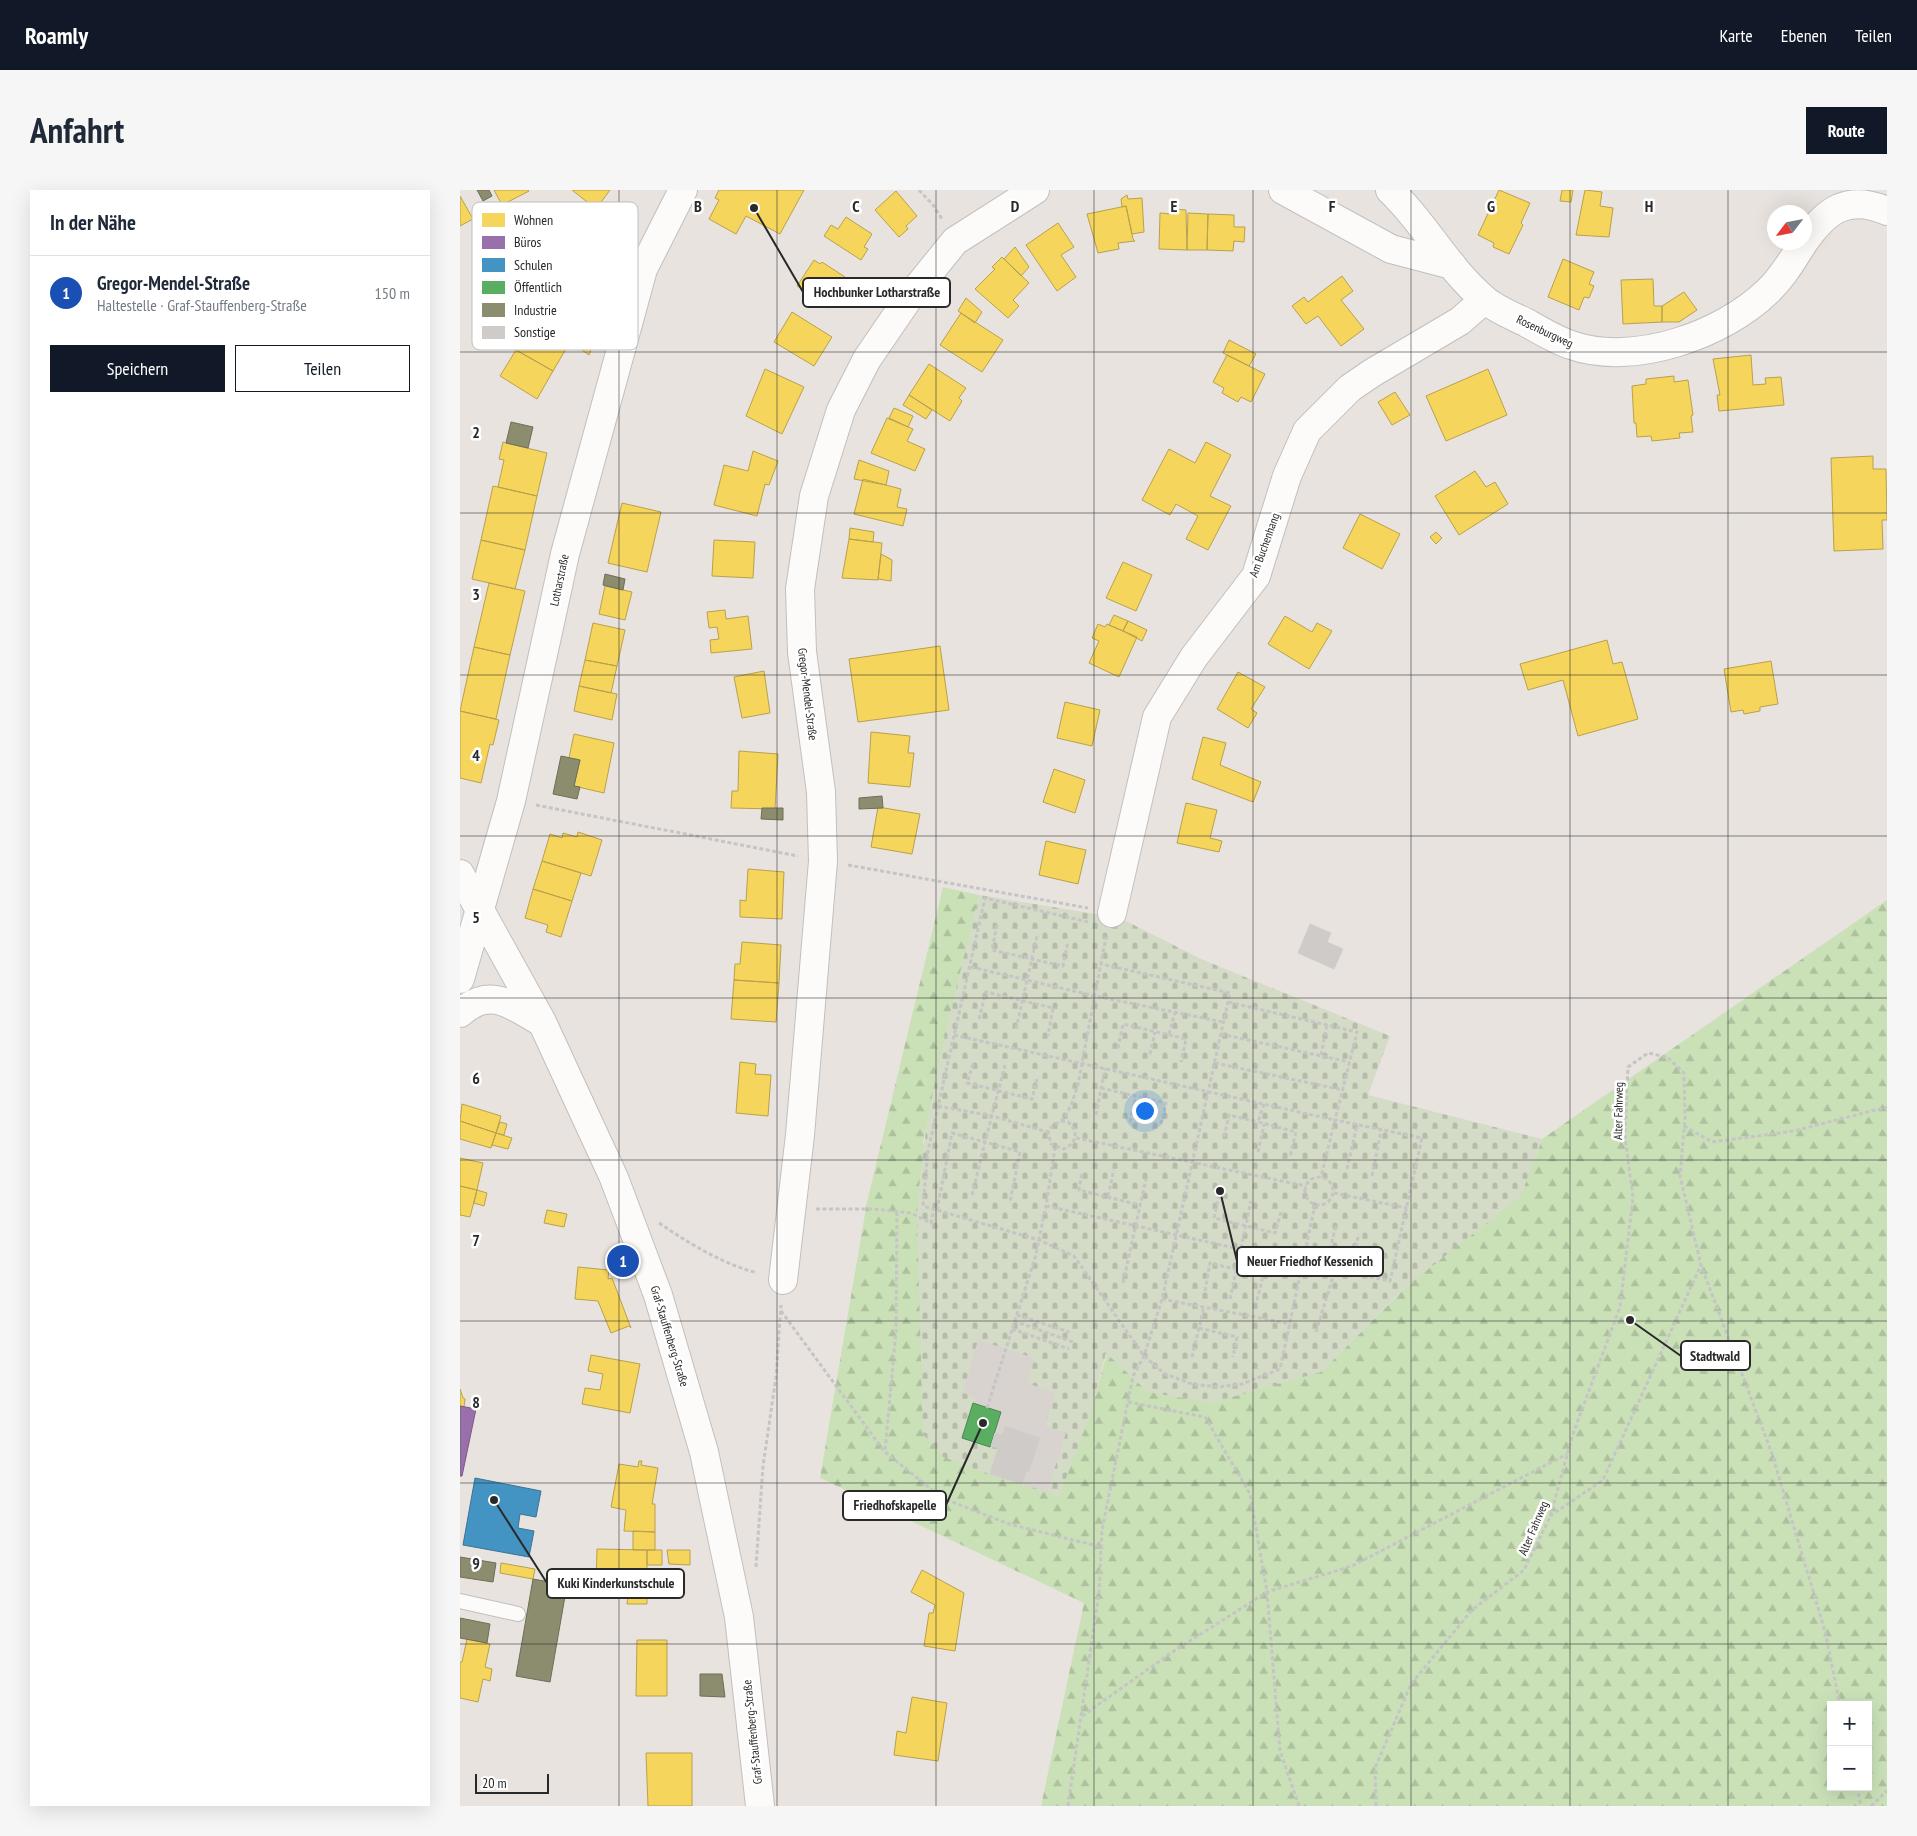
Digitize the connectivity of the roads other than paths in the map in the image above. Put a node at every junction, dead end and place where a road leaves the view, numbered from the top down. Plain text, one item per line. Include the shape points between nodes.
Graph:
1 (683, 190) edge
2 (1035, 190) edge
3 (1283, 190) edge
4 (1390, 190) edge
5 (1837, 199) edge
6 (1887, 211) edge
7 (1812, 232) edge
8 (1799, 250) edge
9 (1452, 265) junction
10 (638, 286) edge
11 (1484, 300) junction
12 (621, 350) edge
13 (460, 874) edge
14 (480, 910) junction
15 (1110, 920) road end
16 (460, 979) edge
17 (460, 1014) edge
18 (542, 1022) junction
19 (783, 1280) road end
20 (460, 1601) edge
21 (518, 1614) dead end
22 (760, 1806) edge

1 - 10 street, Lotharstraße via 643,268
2 - 19 street, Gregor-Mendel-Straße via 955,241 908,299 867,359 841,410 814,496 800,589 802,652 821,792 823,860 793,1209
3 - 9 street via 1391,249
4 - 9 street, Rosenburgweg
5 - 6 street, Rosenburgweg
5 - 7 street, Rosenburgweg
8 - 11 street, Rosenburgweg via 1782,276 1753,305 1715,327 1664,346 1634,351 1572,346
9 - 11 street, Rosenburgweg
11 - 15 street, Am Buchenhang via 1460,321 1350,388 1307,431 1287,476 1256,576 1194,657 1157,717
12 - 14 street, Lotharstraße via 565,554 511,801
13 - 14 street, Graf-Stauffenberg-Straße
14 - 16 street, Lotharstraße
14 - 18 street, Graf-Stauffenberg-Straße
17 - 18 street via 469,1005 484,999 505,1001
18 - 22 street, Graf-Stauffenberg-Straße via 614,1178 658,1295 704,1452 739,1618
20 - 21 lane

